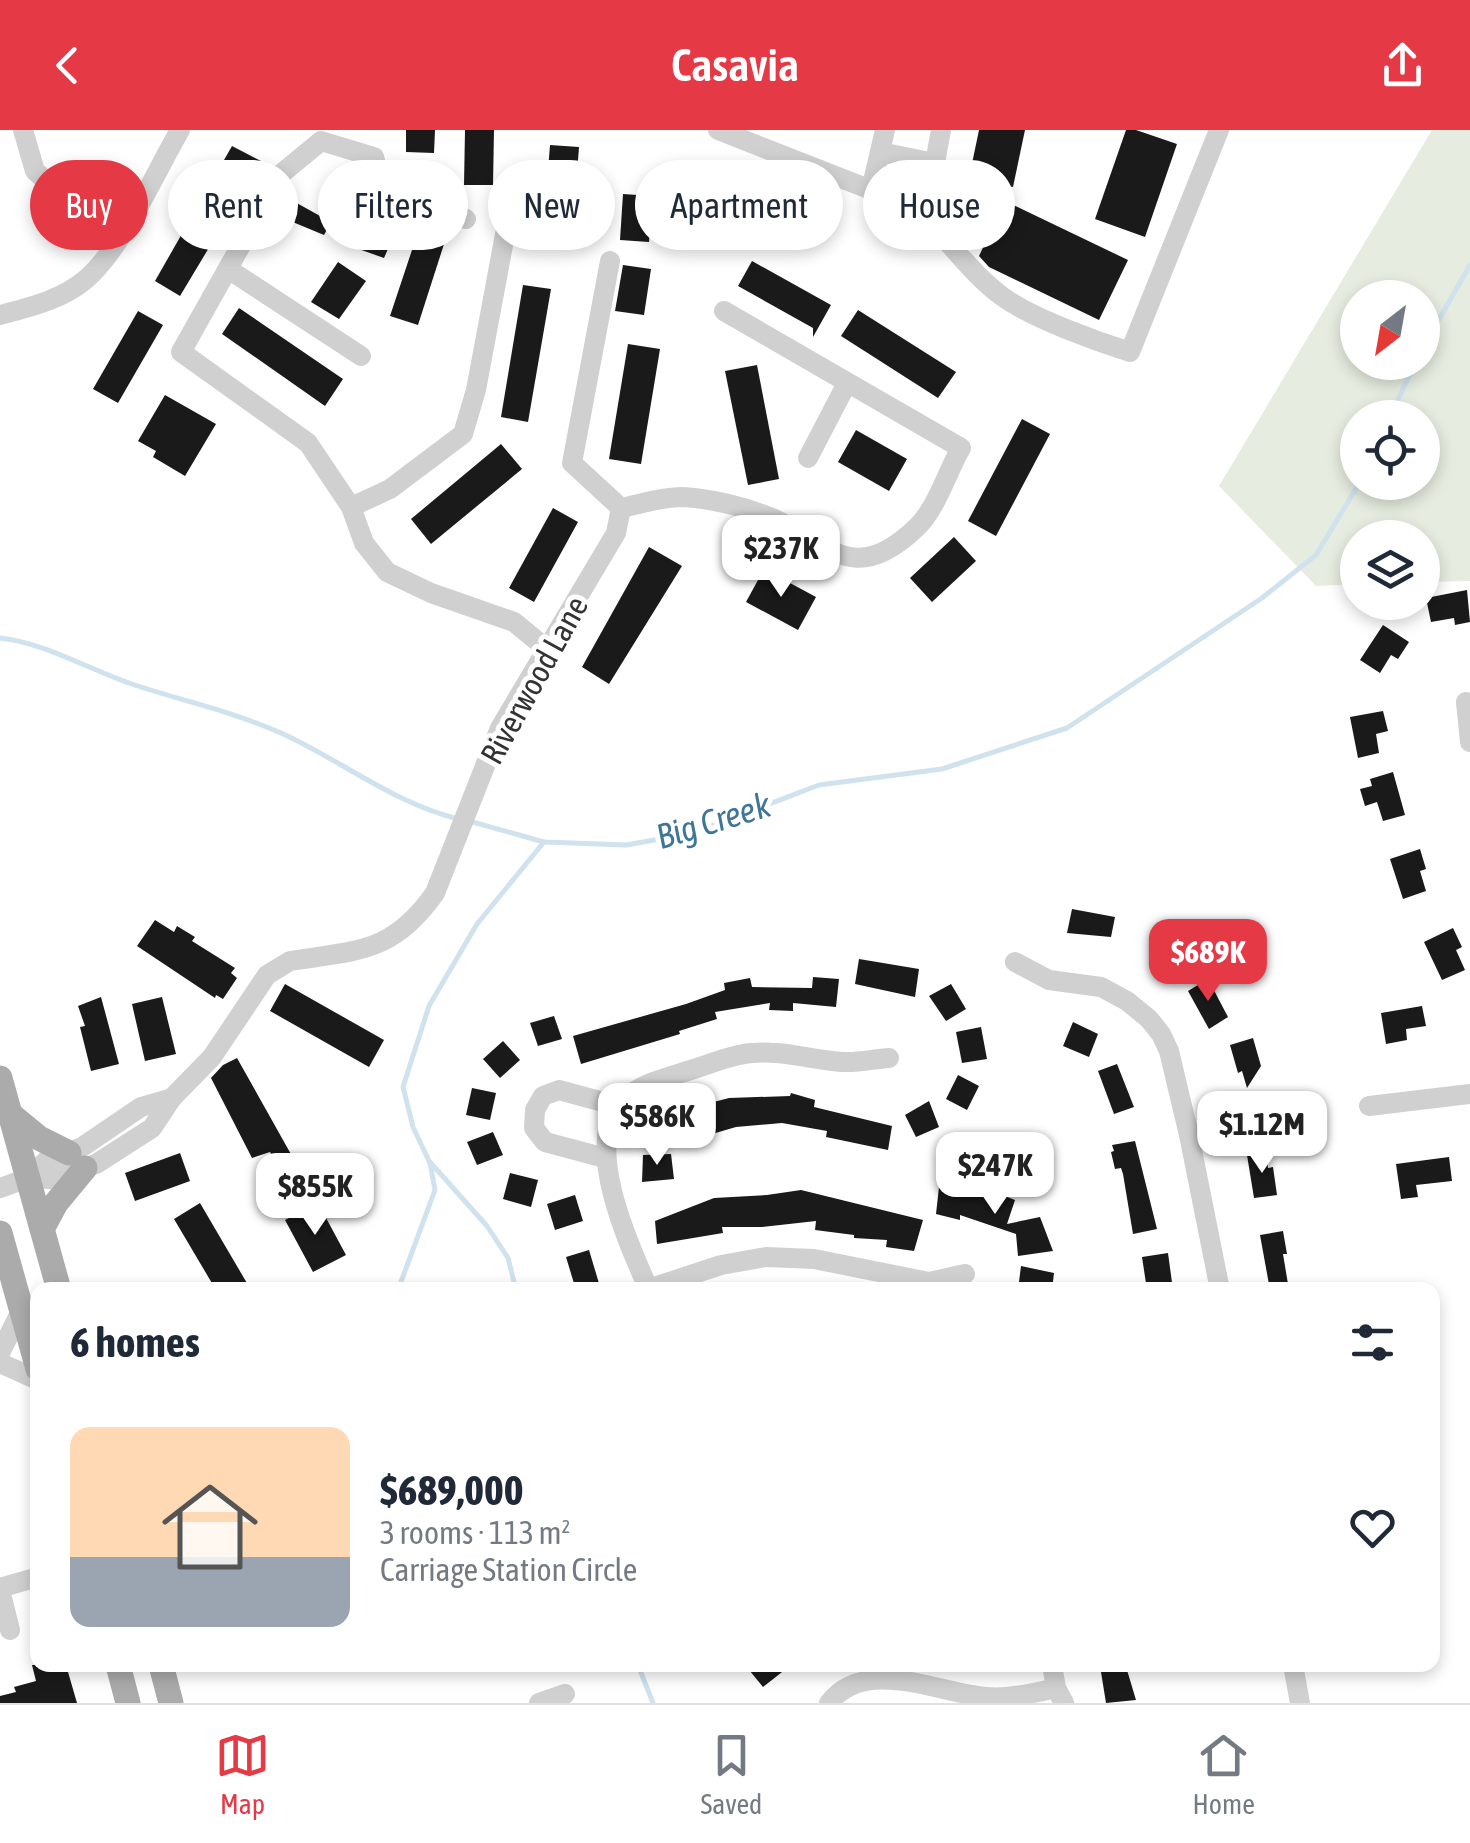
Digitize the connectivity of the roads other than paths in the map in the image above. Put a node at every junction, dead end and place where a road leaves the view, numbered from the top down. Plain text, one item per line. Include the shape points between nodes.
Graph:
1 (180, 130) edge
2 (718, 130) edge
3 (885, 130) edge
4 (941, 130) edge
5 (1219, 130) edge
6 (26, 133) edge
7 (880, 152) junction
8 (32, 160) edge
9 (375, 160) edge
10 (878, 160) edge
11 (863, 187) edge
12 (502, 250) edge
13 (953, 250) edge
14 (610, 261) dead end
15 (228, 268) junction
16 (724, 310) dead end
17 (0, 315) edge
18 (361, 356) dead end
19 (848, 383) junction
20 (808, 458) dead end
21 (352, 507) junction
22 (621, 508) junction
23 (548, 650) junction
24 (1466, 702) dead end
25 (1470, 742) edge
26 (1016, 962) dead end
27 (889, 1058) dead end
28 (0, 1078) edge
29 (1470, 1094) edge
30 (618, 1106) junction
31 (1370, 1106) dead end
32 (10, 1114) junction
33 (606, 1158) junction
34 (77, 1160) junction
35 (28, 1178) junction
36 (0, 1188) edge
37 (42, 1229) junction
38 (0, 1233) edge
39 (965, 1274) dead end
40 (57, 1282) edge
41 (644, 1282) edge
42 (670, 1282) edge
43 (929, 1282) edge
44 (929, 1282) edge
45 (1218, 1282) edge
46 (21, 1312) junction
47 (30, 1342) edge
48 (0, 1353) edge
49 (0, 1363) edge
50 (30, 1376) edge
51 (30, 1580) edge
52 (0, 1589) edge
53 (10, 1630) dead end
54 (120, 1672) edge
55 (1053, 1672) edge
56 (1294, 1672) edge
57 (566, 1694) dead end
58 (1057, 1698) edge
59 (128, 1703) edge
60 (539, 1703) edge
61 (830, 1703) edge
62 (1300, 1703) edge

1 - 17 street via 100,264 67,292
2 - 11 street
3 - 7 street
4 - 7 street via 935,164
5 - 13 street via 1130,352 1004,298
6 - 8 street
7 - 10 street
9 - 15 street via 321,140 305,166 281,174
12 - 21 street via 462,434 390,490
14 - 22 street via 572,463
15 - 18 street
15 - 21 street via 182,352 308,443
16 - 19 street
19 - 20 street
19 - 22 street via 961,448 919,526 892,548 862,557 838,555 772,518 684,497
21 - 23 street via 364,543 386,572 514,622
22 - 23 street, Riverwood Lane via 616,533
23 - 34 street, Riverwood Lane via 500,728 436,893 419,916 370,948 290,961 267,975 212,1057 152,1128 117,1152
24 - 25 street
26 - 45 street via 1049,980 1102,987 1161,1034
27 - 30 street via 846,1062 748,1053 650,1084
28 - 32 main road
29 - 31 street
30 - 33 street
30 - 33 street via 559,1090 543,1096 535,1110 534,1128 545,1142
32 - 34 main road
32 - 35 main road
33 - 41 street via 624,1238
34 - 35 street, Riverwood Lane via 51,1180
34 - 37 main road
35 - 36 street, Riverwood Lane
35 - 37 main road
37 - 40 main road
38 - 46 main road
39 - 44 street
42 - 43 street via 766,1257
46 - 47 main road
46 - 48 street
49 - 50 street
51 - 52 street
52 - 53 street
54 - 59 main road
55 - 58 street
56 - 62 street
57 - 60 street
58 - 61 street via 989,1697 866,1680 839,1690

